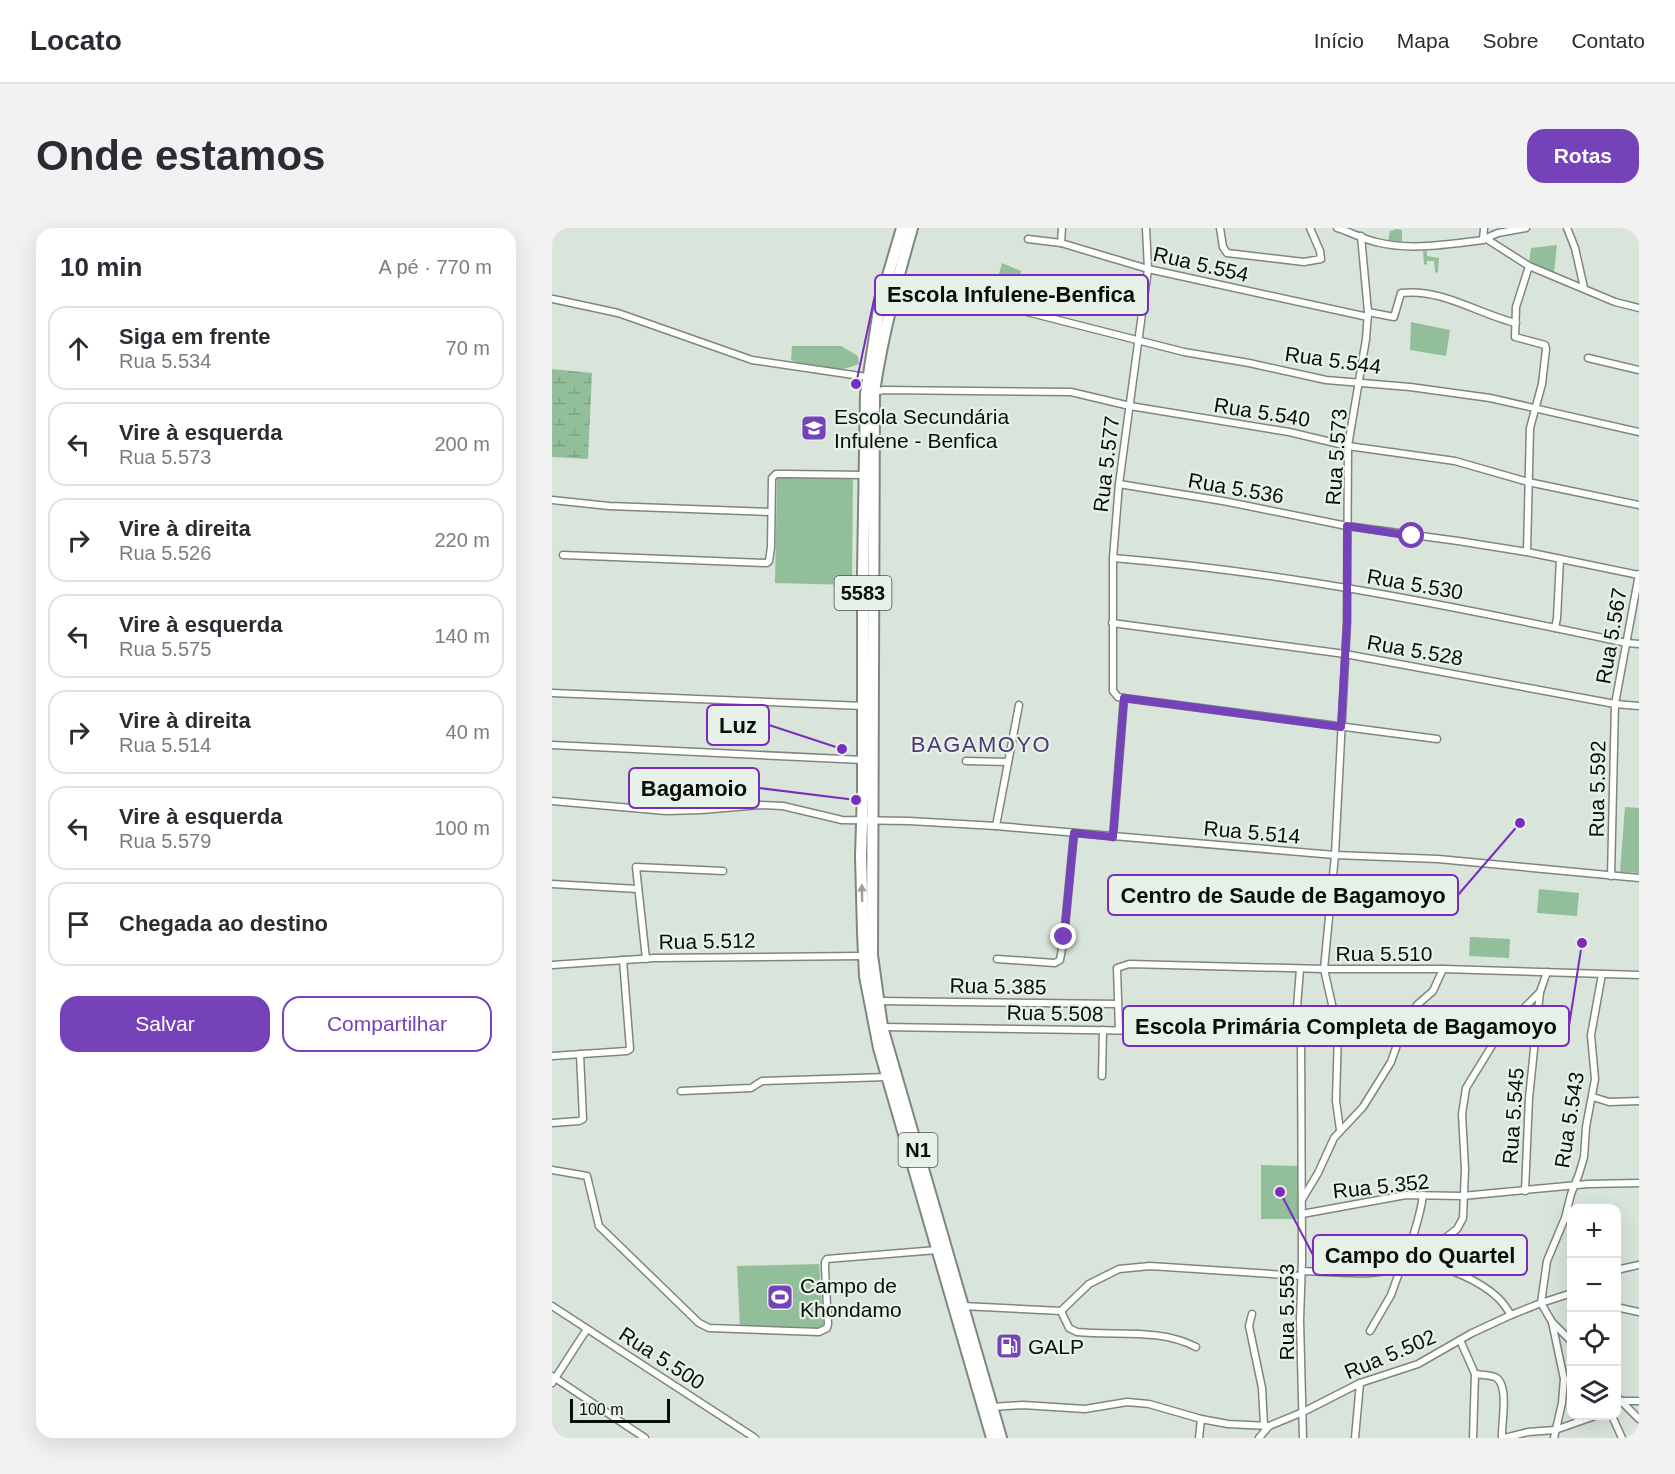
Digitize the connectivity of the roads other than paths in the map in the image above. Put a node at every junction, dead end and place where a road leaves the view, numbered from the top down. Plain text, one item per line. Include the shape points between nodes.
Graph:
1 (902, 228) edge
2 (912, 228) edge
3 (1062, 228) edge
4 (1146, 228) edge
5 (1220, 228) edge
6 (1310, 228) edge
7 (1337, 228) edge
8 (1484, 228) edge
9 (1526, 228) edge
10 (1567, 228) edge
11 (1352, 230) edge
12 (1361, 236) junction
13 (1028, 239) dead end
14 (1484, 239) junction
15 (1061, 243) junction
16 (1529, 266) junction
17 (1148, 269) junction
18 (1584, 288) junction
19 (553, 299) edge
20 (1639, 308) edge
21 (1023, 311) dead end
22 (1368, 314) junction
23 (1516, 323) junction
24 (1138, 340) junction
25 (1588, 358) dead end
26 (1639, 370) edge
27 (867, 377) junction
28 (1360, 382) junction
29 (874, 392) junction
30 (1130, 406) junction
31 (1536, 409) junction
32 (1639, 432) edge
33 (1348, 446) junction
34 (865, 475) junction
35 (1528, 482) junction
36 (1119, 484) junction
37 (552, 500) edge
38 (1639, 506) edge
39 (771, 512) junction
40 (1347, 526) junction
41 (1527, 552) junction
42 (563, 555) dead end
43 (1113, 558) junction
44 (1560, 559) junction
45 (1639, 575) edge
46 (1347, 590) junction
47 (1112, 623) junction
48 (1555, 628) junction
49 (1627, 643) junction
50 (1639, 644) edge
51 (1345, 654) junction
52 (552, 693) edge
53 (1124, 698) junction
54 (1616, 704) junction
55 (1019, 705) dead end
56 (864, 706) junction
57 (1639, 706) edge
58 (1341, 727) junction
59 (1437, 740) dead end
60 (552, 746) edge
61 (863, 760) junction
62 (966, 761) dead end
63 (1008, 762) junction
64 (552, 801) edge
65 (867, 821) junction
66 (996, 826) junction
67 (1074, 833) junction
68 (1113, 837) junction
69 (867, 854) junction
70 (1335, 855) junction
71 (723, 871) dead end
72 (1611, 876) junction
73 (1639, 878) edge
74 (552, 884) edge
75 (638, 889) junction
76 (863, 956) junction
77 (646, 959) junction
78 (623, 960) junction
79 (997, 960) dead end
80 (552, 965) edge
81 (1300, 969) junction
82 (1324, 969) junction
83 (1443, 969) junction
84 (1547, 972) junction
85 (1602, 974) junction
86 (1639, 975) edge
87 (1540, 992) junction
88 (879, 1001) junction
89 (1118, 1004) junction
90 (882, 1027) junction
91 (1103, 1030) junction
92 (1119, 1030) junction
93 (1297, 1034) junction
94 (580, 1054) junction
95 (552, 1056) edge
96 (1102, 1076) dead end
97 (887, 1077) junction
98 (681, 1091) dead end
99 (1593, 1097) junction
100 (1639, 1101) edge
101 (552, 1123) edge
102 (1340, 1130) junction
103 (552, 1170) edge
104 (1639, 1183) edge
105 (1574, 1185) junction
106 (1525, 1191) junction
107 (1423, 1195) junction
108 (1468, 1195) junction
109 (1302, 1199) junction
110 (1302, 1214) junction
111 (937, 1250) junction
112 (1416, 1267) junction
113 (1638, 1267) edge
114 (1621, 1269) edge
115 (1401, 1270) junction
116 (1302, 1274) junction
117 (1567, 1295) edge
118 (1541, 1303) junction
119 (552, 1306) edge
120 (963, 1306) junction
121 (1621, 1308) edge
122 (1061, 1311) junction
123 (1639, 1312) edge
124 (1252, 1314) dead end
125 (1511, 1315) junction
126 (1551, 1322) junction
127 (587, 1329) junction
128 (1370, 1331) dead end
129 (1567, 1337) edge
130 (1460, 1340) junction
131 (1196, 1347) dead end
132 (1475, 1374) junction
133 (553, 1379) edge
134 (1360, 1383) junction
135 (1621, 1401) edge
136 (1639, 1401) edge
137 (992, 1407) junction
138 (1303, 1412) junction
139 (1201, 1419) junction
140 (1639, 1419) edge
141 (1584, 1420) edge
142 (1614, 1420) edge
143 (1266, 1426) junction
144 (1555, 1430) junction
145 (645, 1438) edge
146 (755, 1438) edge
147 (992, 1438) edge
148 (1001, 1438) edge
149 (1199, 1438) edge
150 (1259, 1438) edge
151 (1303, 1438) edge
152 (1355, 1438) edge
153 (1473, 1438) edge
154 (1503, 1438) edge
155 (1554, 1438) edge
156 (1622, 1438) edge

1 - 27 highway, 5583 via 880,303
2 - 29 highway, 5583 via 892,295
3 - 15 street
4 - 17 street, Rua 5.577
5 - 6 street via 1222,247 1227,253 1304,262 1321,259
7 - 11 street
8 - 14 street
9 - 14 street
10 - 18 street
11 - 12 street
12 - 14 street via 1376,242 1409,245
12 - 22 street, Rua 5.573
13 - 15 street, Rua 5.554
14 - 16 street
15 - 17 street, Rua 5.554
16 - 18 street
16 - 23 street via 1516,307
17 - 22 street, Rua 5.554
17 - 24 street, Rua 5.577
18 - 20 street
19 - 27 street via 618,313 752,360
21 - 24 street, Rua 5.544
22 - 23 street, Rua 5.554 via 1394,317 1401,293 1418,293 1462,303
22 - 28 street, Rua 5.573
23 - 31 street via 1516,338 1546,347
24 - 28 street, Rua 5.544 via 1326,380
24 - 30 street, Rua 5.577
25 - 26 street
27 - 34 highway, 5583
28 - 31 street, Rua 5.544 via 1458,393
28 - 33 street, Rua 5.573
29 - 30 street, Rua 5.540 via 1054,390
29 - 65 highway, 5583
30 - 33 street, Rua 5.540 via 1289,432
30 - 36 street, Rua 5.577
31 - 32 street, Rua 5.544
31 - 35 street via 1530,428
33 - 35 street, Rua 5.540 via 1455,461
33 - 40 street, Rua 5.573
34 - 39 street via 776,474 771,482
34 - 56 highway, 5583
35 - 38 street, Rua 5.540
35 - 41 street
36 - 40 street, Rua 5.536
36 - 43 street, Rua 5.577
37 - 39 street
39 - 42 street via 767,563
40 - 41 street, Rua 5.536
40 - 46 street, Rua 5.573
41 - 44 street, Rua 5.536
43 - 46 street, Rua 5.530 via 1203,566
43 - 47 street, Rua 5.577
44 - 45 street, Rua 5.536
44 - 48 street
45 - 49 street, Rua 5.567
46 - 48 street, Rua 5.530
46 - 51 street, Rua 5.573
47 - 51 street, Rua 5.528
47 - 53 street, Rua 5.577 via 1113,691
48 - 49 street, Rua 5.530
49 - 50 street, Rua 5.530
49 - 54 street, Rua 5.567
51 - 54 street, Rua 5.528
51 - 58 street, Rua 5.573
52 - 56 street
53 - 58 street
53 - 68 street
54 - 57 street, Rua 5.528
54 - 72 street, Rua 5.592
55 - 63 street
56 - 61 highway, 5583
58 - 59 street
58 - 70 street, Rua 5.573
60 - 61 street
61 - 65 highway, 5583
62 - 63 street
63 - 66 street
64 - 65 street, Rua 5.514 via 666,811 760,805 831,819
65 - 66 street, Rua 5.514
65 - 69 highway, 5583
66 - 67 street, Rua 5.514
67 - 68 street, Rua 5.514
67 - 79 street via 1060,960
68 - 70 street, Rua 5.514
76 -> 69 highway, N1 via 861,864
69 - 88 highway, N1 via 872,955
70 - 72 street, Rua 5.514 via 1438,859
70 - 82 street, Rua 5.573
71 - 75 street via 636,867
72 - 73 street, Rua 5.514
74 - 75 street
75 - 77 street
76 - 77 street, Rua 5.512
76 - 97 highway, N1 via 875,1032
77 - 78 street, Rua 5.512
78 - 80 street, Rua 5.512
78 - 94 street via 630,1048
81 - 82 street, Rua 5.510
81 - 89 street, Rua 5.510 via 1128,964 1117,968
81 - 93 street, Rua 5.553
82 - 83 street, Rua 5.510
82 - 102 street, Rua 5.573 via 1338,1031 1336,1101
83 - 84 street, Rua 5.510
83 - 102 street via 1433,991 1405,1022 1391,1062 1363,1107
84 - 85 street, Rua 5.510
84 - 87 street, Rua 5.545
85 - 86 street, Rua 5.510
85 - 99 street, Rua 5.543 via 1591,1035
87 - 106 street, Rua 5.545 via 1527,1114
87 - 108 street via 1501,1031 1464,1092
88 - 89 street, Rua 5.385
88 - 90 highway, N1
89 - 92 street
90 - 91 street, Rua 5.508
90 - 120 highway, N1
91 - 92 street, Rua 5.508
91 - 96 street
92 - 93 street, Rua 5.508
93 - 109 street, Rua 5.553 via 1302,1038
94 - 95 street
94 - 101 street via 583,1119
97 - 98 street via 762,1081 751,1088
97 - 111 highway, N1
99 - 100 street via 1609,1102
99 - 105 street, Rua 5.543 via 1584,1157
102 - 109 street
103 - 111 street via 586,1176 599,1226 699,1323 709,1328 819,1332 828,1324 827,1259
104 - 105 street, Rua 5.352
105 - 106 street, Rua 5.352
105 - 118 street, Rua 5.543 via 1547,1261
106 - 108 street, Rua 5.352
107 - 108 street, Rua 5.352
107 - 110 street, Rua 5.352 via 1365,1201
107 - 115 street
108 - 112 street via 1457,1229
109 - 110 street, Rua 5.553
110 - 116 street, Rua 5.553
111 - 147 highway, N1
112 - 115 street
112 - 125 street via 1441,1268 1460,1275 1499,1298
113 - 114 street
115 - 116 street
115 - 128 street
116 - 122 street via 1150,1266 1119,1269 1089,1284
116 - 138 street, Rua 5.553
117 - 118 street, Rua 5.502
118 - 125 street, Rua 5.502
118 - 126 street
119 - 127 street, Rua 5.500
120 - 122 street
120 - 137 highway, N1
121 - 123 street
122 - 131 street via 1069,1328 1077,1332 1164,1336
124 - 143 street via 1249,1326 1261,1377
125 - 130 street, Rua 5.502
126 - 129 street
126 - 144 street via 1564,1379
127 - 133 street
127 - 146 street, Rua 5.500
130 - 132 street
130 - 134 street, Rua 5.502 via 1418,1364
132 - 153 street
132 - 154 street via 1494,1376 1500,1381 1504,1394
133 - 145 street
134 - 138 street, Rua 5.502
134 - 152 street
135 - 136 street
135 - 140 street
137 - 139 street via 1085,1409 1127,1402
137 - 148 highway, N1
138 - 143 street, Rua 5.502
138 - 151 street, Rua 5.553
139 - 143 street
139 - 149 street
141 - 144 street
142 - 156 street
143 - 150 street, Rua 5.502
144 - 154 street
144 - 155 street

